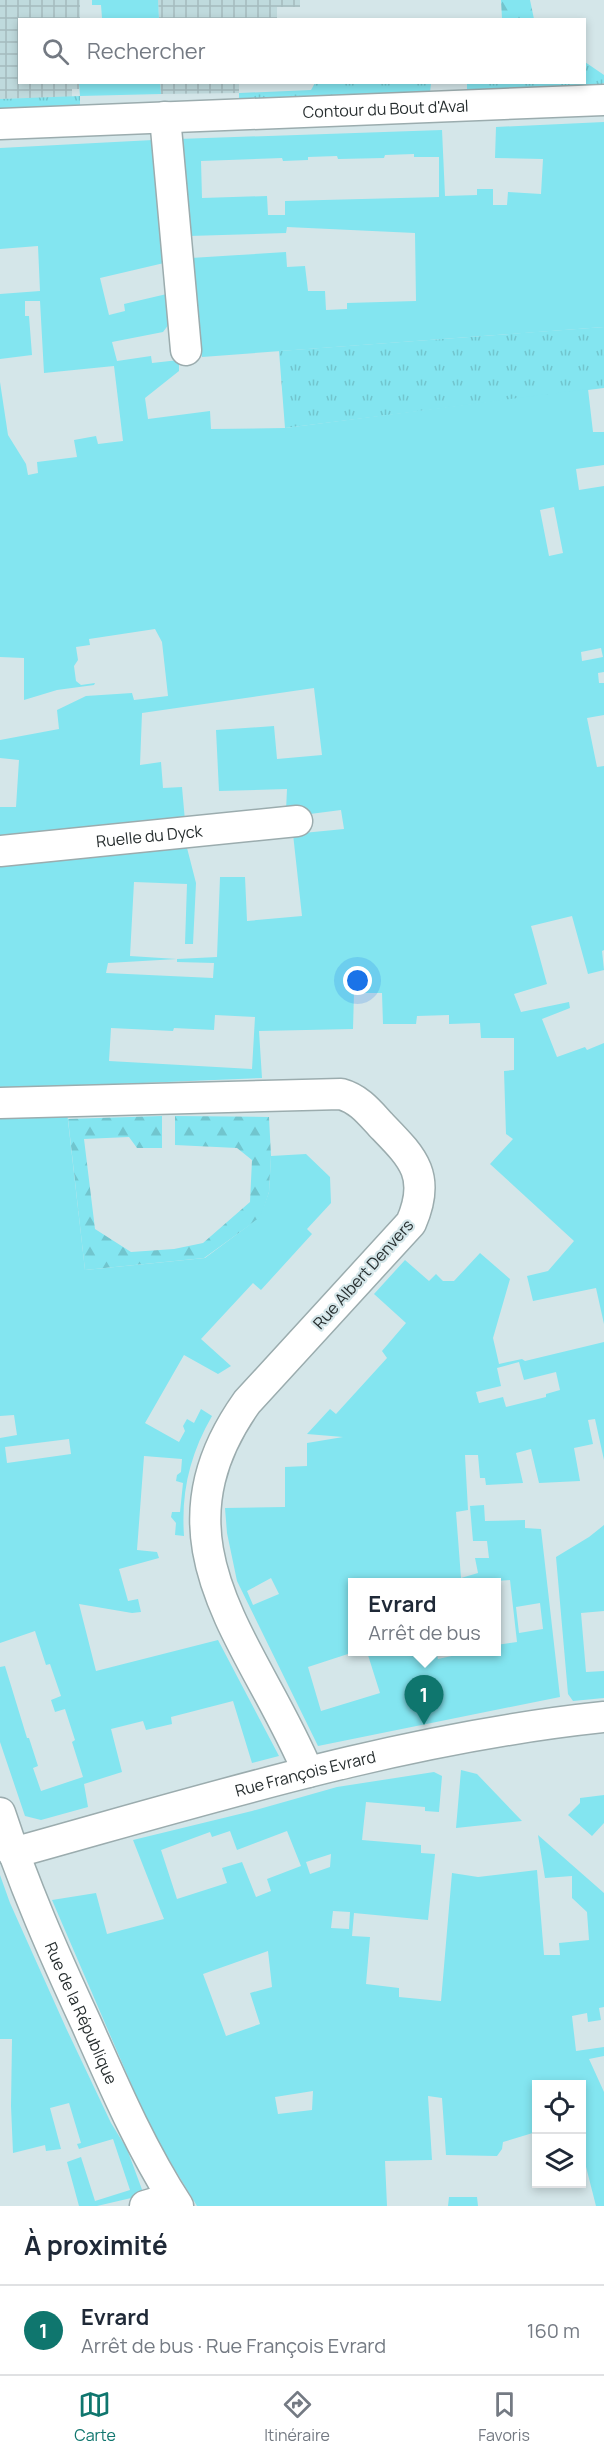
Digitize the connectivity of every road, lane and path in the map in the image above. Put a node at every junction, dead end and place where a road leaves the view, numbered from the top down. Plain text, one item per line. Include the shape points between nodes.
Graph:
1 (604, 100) edge
2 (165, 117) junction
3 (0, 124) edge
4 (186, 350) dead end
5 (297, 821) dead end
6 (0, 851) edge
7 (0, 1103) edge
8 (604, 1717) edge
9 (308, 1772) junction
10 (0, 1813) edge
11 (13, 1853) junction
12 (165, 2203) edge

1 - 2 street, Contour du Bout d'Aval
2 - 3 street, Contour du Bout d'Aval
2 - 4 street
5 - 6 street, Ruelle du Dyck
7 - 9 street, Rue Albert Denvers via 341,1094 359,1102 412,1157 419,1189 411,1223 247,1401 226,1432 206,1496 206,1544 218,1590
8 - 9 street, Rue François Evrard via 452,1739
9 - 11 street, Rue François Evrard
10 - 11 street, Rue de la République
11 - 12 street, Rue de la République via 119,2098 153,2165

